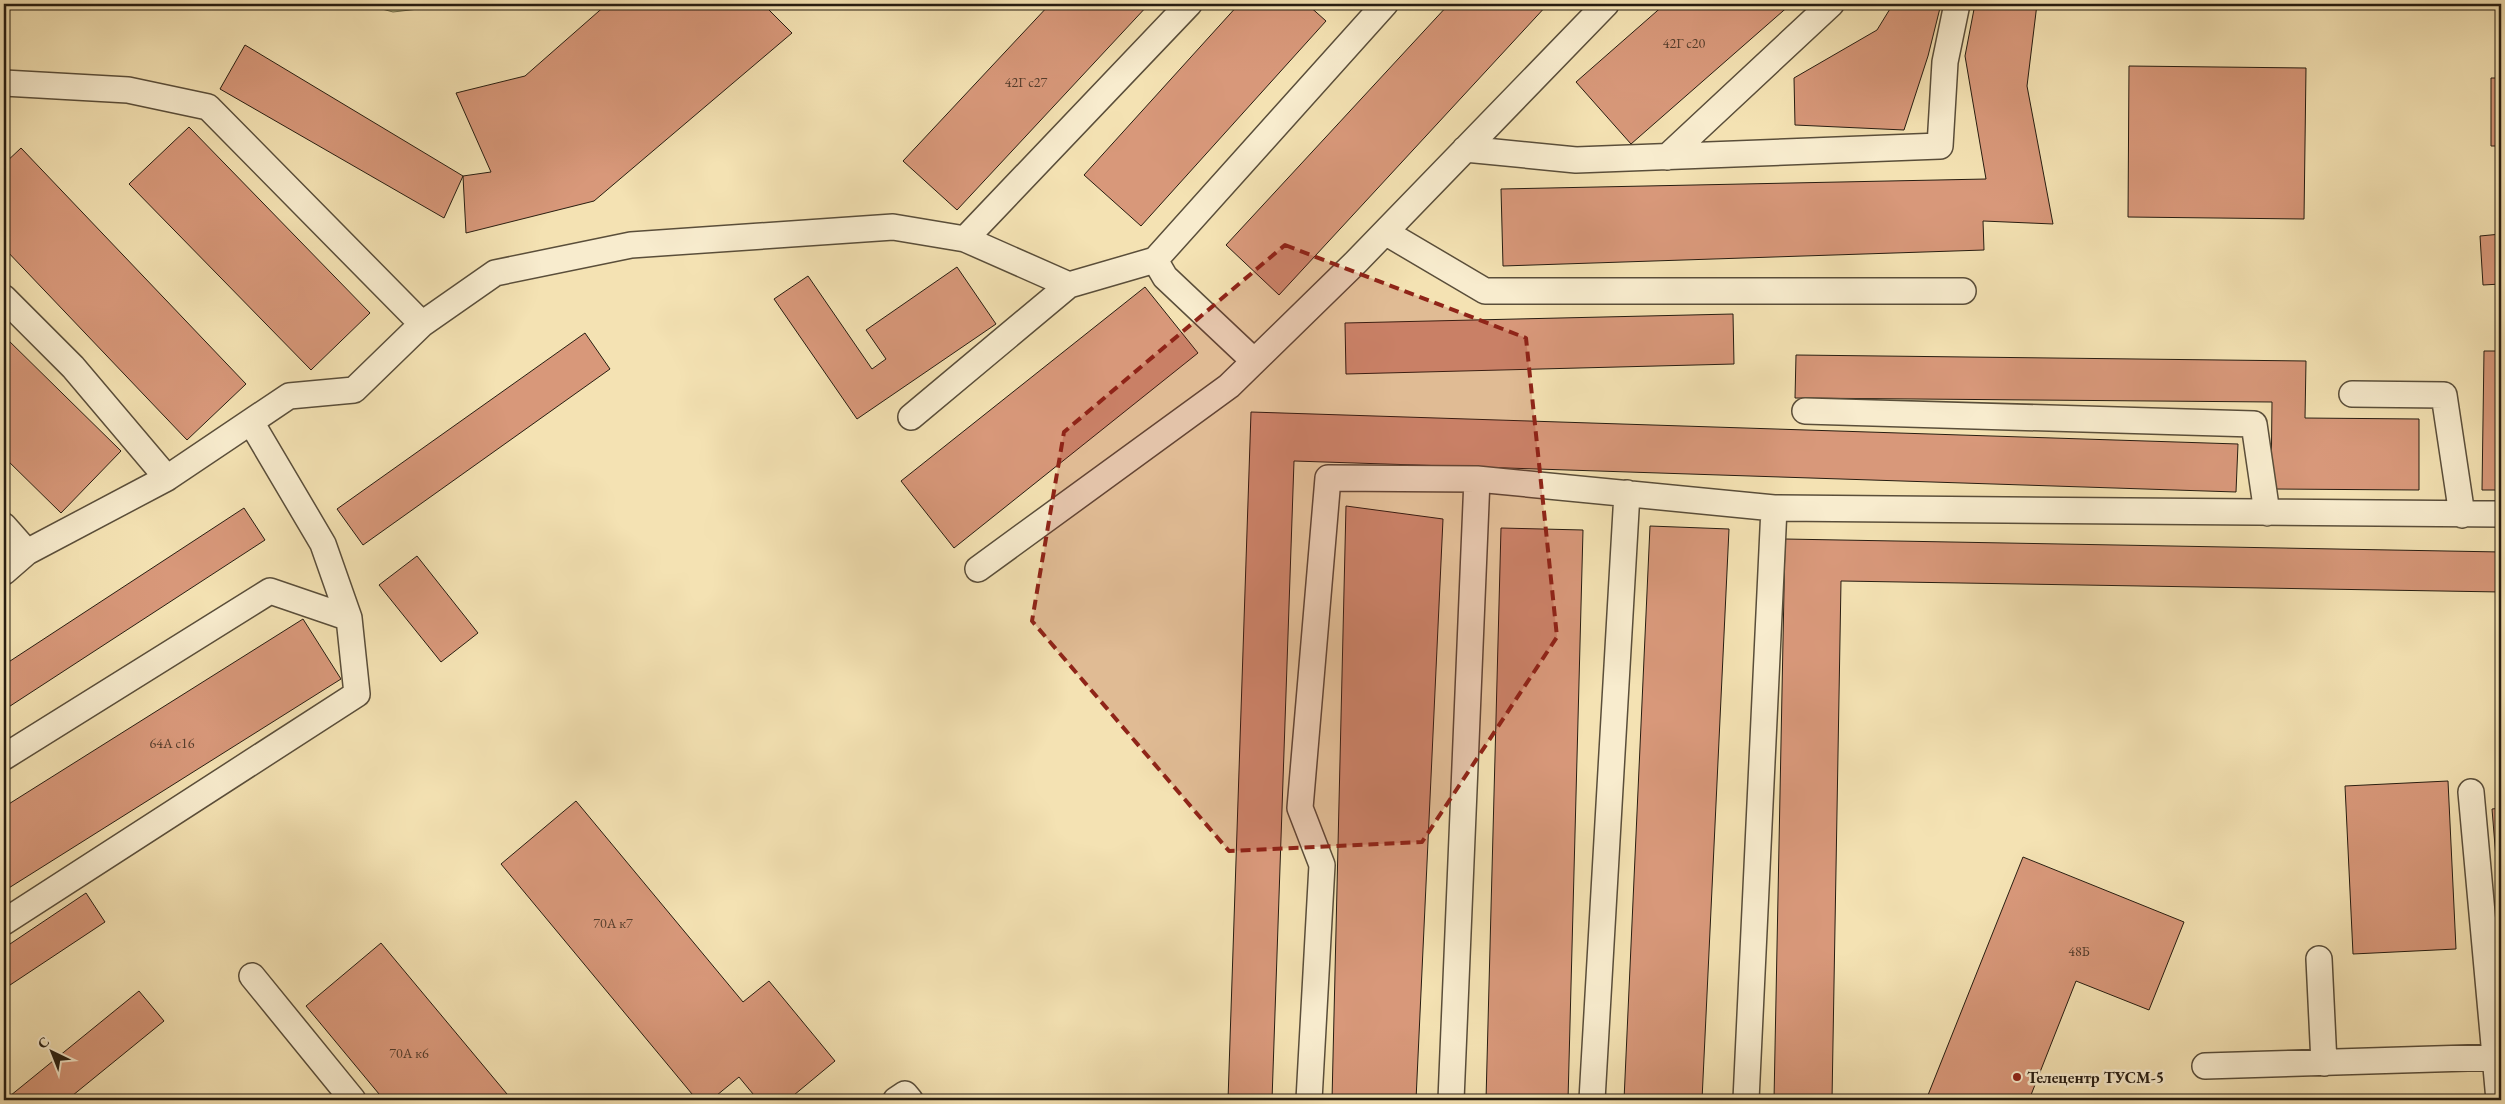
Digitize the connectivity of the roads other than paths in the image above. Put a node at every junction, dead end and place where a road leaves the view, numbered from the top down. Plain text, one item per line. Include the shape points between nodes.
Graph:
1 (1189, 4) edge
2 (1385, 4) edge
3 (1606, 4) edge
4 (1832, 4) edge
5 (1957, 4) edge
6 (4, 83) edge
7 (1465, 150) junction
8 (1667, 157) junction
9 (1385, 232) junction
10 (965, 239) junction
11 (1156, 260) junction
12 (1070, 285) junction
13 (1963, 291) dead end
14 (4, 298) edge
15 (422, 324) junction
16 (1254, 361) junction
17 (2352, 394) dead end
18 (1805, 411) dead end
19 (911, 417) dead end
20 (251, 422) junction
21 (168, 478) junction
22 (1477, 479) junction
23 (1627, 494) junction
24 (1774, 508) junction
25 (2268, 513) junction
26 (2501, 514) edge
27 (2462, 515) junction
28 (4, 526) edge
29 (28, 552) junction
30 (978, 570) dead end
31 (4, 572) edge
32 (349, 618) junction
33 (4, 757) edge
34 (2471, 792) dead end
35 (4, 922) edge
36 (2319, 959) dead end
37 (252, 976) dead end
38 (2498, 1057) edge
39 (2324, 1062) junction
40 (2205, 1066) dead end
41 (354, 1100) edge
42 (896, 1100) edge
43 (910, 1100) edge
44 (1309, 1100) edge
45 (1451, 1100) edge
46 (1592, 1100) edge
47 (1746, 1100) edge
48 (2499, 1100) edge

1 - 10 lane
2 - 11 lane
3 - 7 lane
4 - 8 lane
5 - 8 lane via 1945,62 1940,146
6 - 15 lane via 128,90 208,107
7 - 8 lane via 1576,160
7 - 9 lane
9 - 13 lane via 1485,291
9 - 16 lane
10 - 12 lane
10 - 15 lane via 893,227 631,245 495,272
11 - 12 lane
11 - 16 lane via 1165,277
12 - 19 lane
14 - 21 lane via 74,367
15 - 20 lane via 354,390 289,396
16 - 30 lane via 1229,386
17 - 27 lane via 2444,395
18 - 25 lane via 2254,424
20 - 21 lane
20 - 32 lane via 323,544
21 - 29 lane
22 - 23 lane
22 - 44 lane via 1328,478 1300,808 1322,865
22 - 45 lane
23 - 24 lane
23 - 46 lane
24 - 25 lane
24 - 47 lane
25 - 27 lane
26 - 27 lane
28 - 29 lane
29 - 31 lane
32 - 33 lane via 270,591
32 - 35 lane via 357,694
34 - 38 lane
36 - 39 lane
37 - 41 lane
38 - 39 lane
38 - 48 lane
39 - 40 lane
42 - 43 lane via 905,1094

